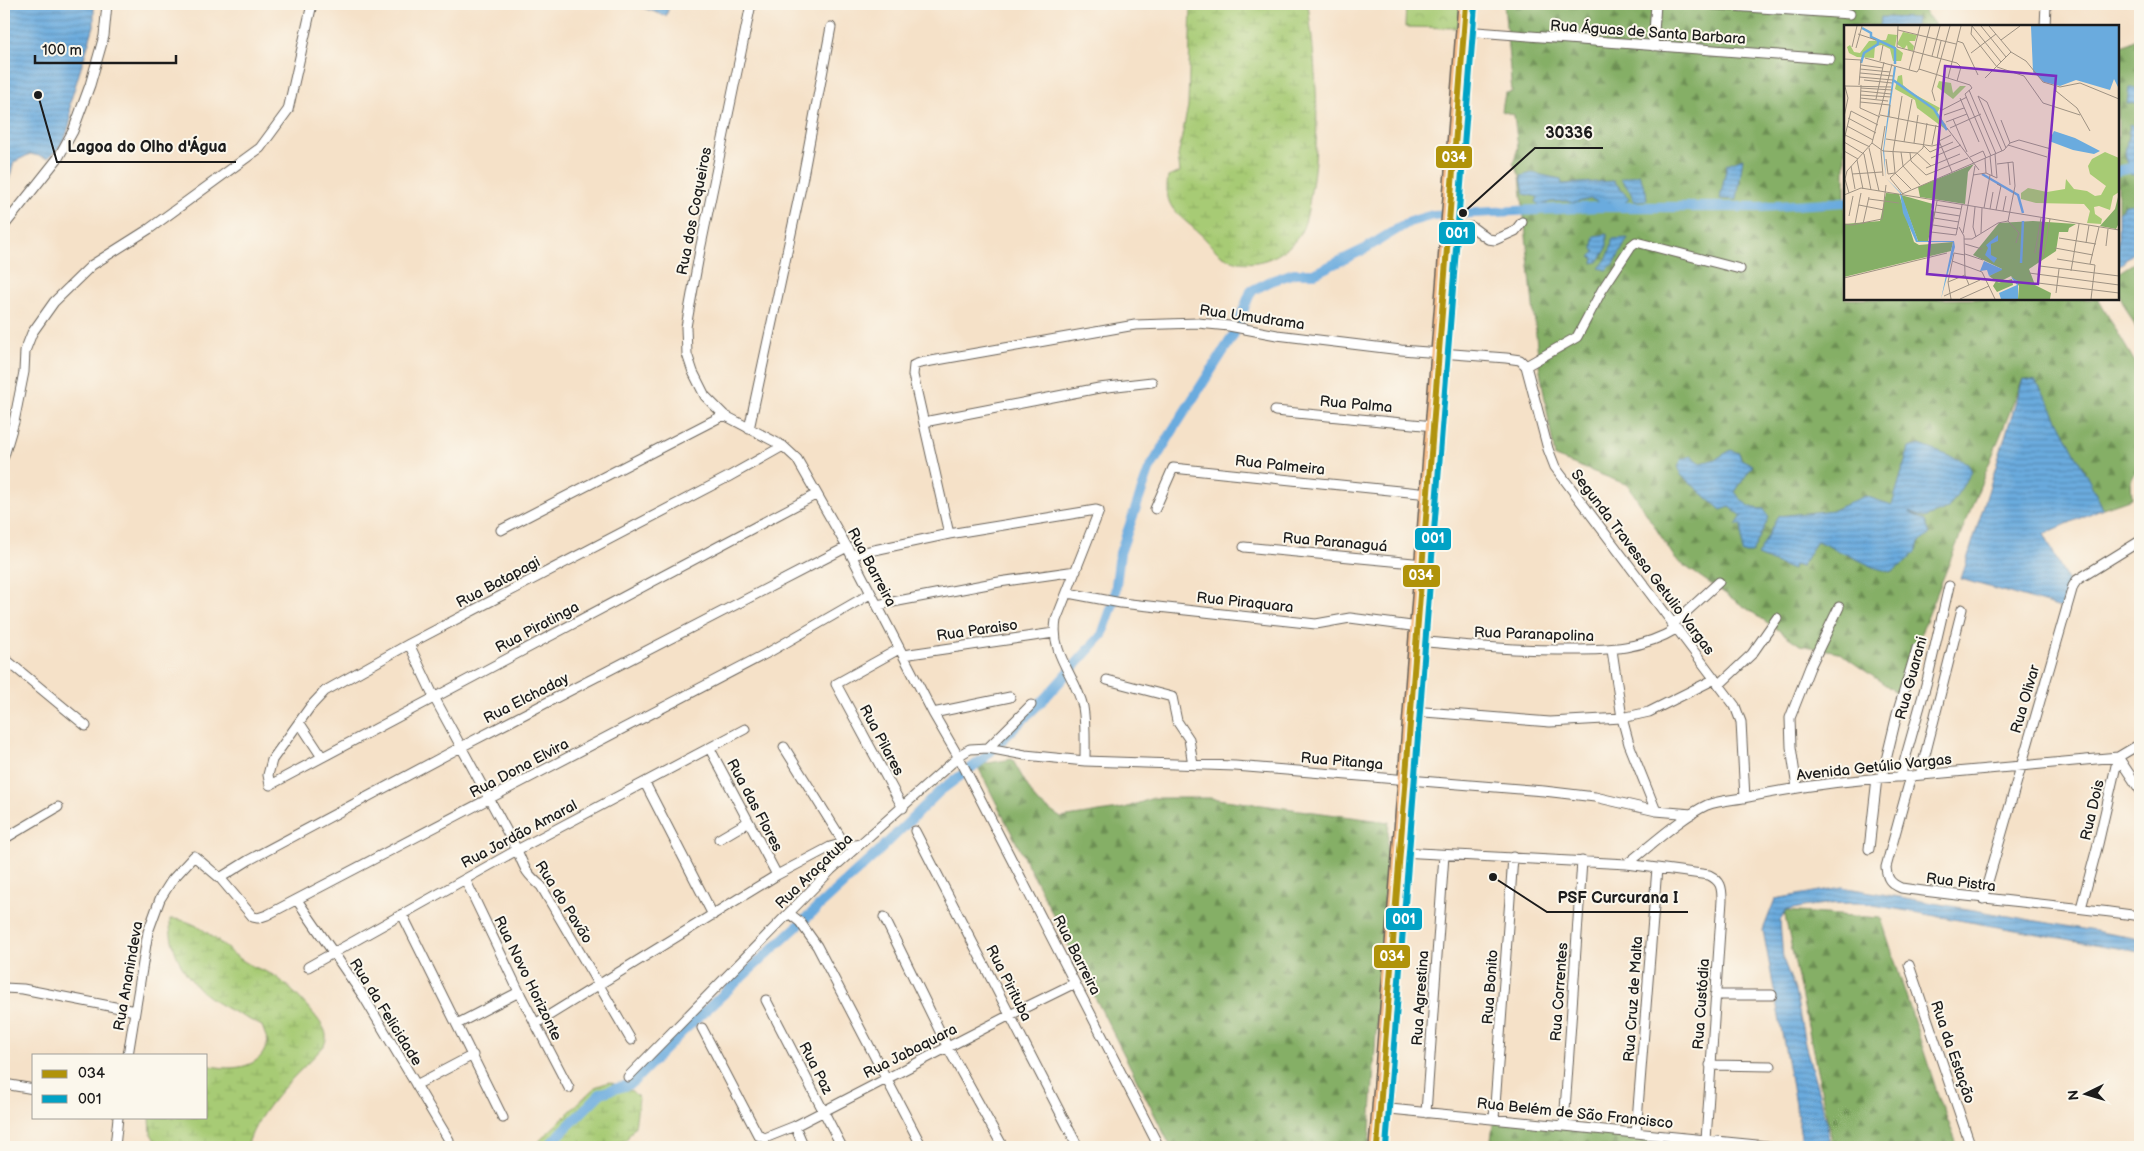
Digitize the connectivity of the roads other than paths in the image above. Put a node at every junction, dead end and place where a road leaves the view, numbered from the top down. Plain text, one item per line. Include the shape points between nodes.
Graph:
1 (107, 4) edge
2 (312, 4) edge
3 (751, 4) edge
4 (1466, 4) edge
5 (1656, 4) edge
6 (1702, 4) edge
7 (2046, 4) edge
8 (1850, 14) dead end
9 (2045, 25) edge
10 (831, 27) dead end
11 (1464, 31) junction
12 (1653, 46) junction
13 (1830, 59) dead end
14 (1522, 222) dead end
15 (1449, 225) junction
16 (4, 226) edge
17 (1740, 269) dead end
18 (1438, 354) junction
19 (1526, 366) junction
20 (1152, 382) dead end
21 (1275, 411) dead end
22 (724, 415) junction
23 (924, 422) junction
24 (1434, 426) junction
25 (749, 429) junction
26 (784, 446) junction
27 (4, 456) edge
28 (817, 494) junction
29 (1428, 494) junction
30 (1155, 509) dead end
31 (501, 530) dead end
32 (949, 534) junction
33 (2140, 541) edge
34 (1244, 547) dead end
35 (849, 551) junction
36 (1424, 564) junction
37 (1076, 570) junction
38 (1719, 582) dead end
39 (1949, 586) dead end
40 (1068, 593) junction
41 (870, 594) junction
42 (877, 605) junction
43 (1839, 607) dead end
44 (1962, 609) dead end
45 (1777, 618) dead end
46 (1674, 627) junction
47 (1054, 633) junction
48 (1419, 634) junction
49 (409, 644) junction
50 (1917, 648) dead end
51 (1612, 650) junction
52 (901, 652) junction
53 (4, 658) edge
54 (1107, 680) dead end
55 (1717, 682) junction
56 (434, 697) junction
57 (1010, 698) dead end
58 (1031, 705) dead end
59 (1412, 711) junction
60 (933, 713) junction
61 (1622, 718) junction
62 (299, 722) junction
63 (86, 726) dead end
64 (746, 729) dead end
65 (2140, 744) edge
66 (461, 747) junction
67 (784, 747) dead end
68 (988, 748) junction
69 (710, 749) junction
70 (322, 757) junction
71 (2118, 757) junction
72 (961, 760) junction
73 (1085, 761) junction
74 (1193, 765) junction
75 (2020, 766) junction
76 (1915, 776) junction
77 (1880, 777) junction
78 (1900, 777) junction
79 (1406, 779) junction
80 (645, 783) junction
81 (270, 785) joint
82 (1797, 788) junction
83 (2140, 790) edge
84 (1745, 798) junction
85 (490, 800) junction
86 (58, 807) dead end
87 (903, 808) junction
88 (1656, 811) junction
89 (1692, 814) junction
90 (748, 822) junction
91 (915, 831) dead end
92 (4, 839) edge
93 (719, 839) dead end
94 (844, 843) junction
95 (862, 843) junction
96 (1868, 849) dead end
97 (517, 850) junction
98 (1400, 852) junction
99 (1444, 855) junction
100 (194, 856) joint
101 (1513, 857) junction
102 (1582, 861) junction
103 (1626, 864) junction
104 (1656, 868) junction
105 (777, 875) junction
106 (220, 878) junction
107 (465, 879) junction
108 (1983, 899) junction
109 (297, 900) junction
110 (2081, 908) junction
111 (402, 914) junction
112 (790, 914) junction
113 (713, 915) junction
114 (2140, 916) edge
115 (884, 917) dead end
116 (332, 953) junction
117 (1909, 965) dead end
118 (308, 967) dead end
119 (1075, 983) junction
120 (599, 985) junction
121 (4, 988) edge
122 (519, 992) junction
123 (1715, 995) junction
124 (1772, 995) dead end
125 (766, 1000) dead end
126 (135, 1012) junction
127 (1010, 1015) junction
128 (457, 1024) junction
129 (535, 1024) junction
130 (702, 1028) dead end
131 (631, 1040) dead end
132 (948, 1048) junction
133 (128, 1054) edge
134 (473, 1055) junction
135 (1710, 1065) junction
136 (1771, 1066) dead end
137 (628, 1077) dead end
138 (887, 1079) junction
139 (4, 1084) edge
140 (416, 1085) junction
141 (569, 1088) dead end
142 (32, 1089) edge
143 (1380, 1108) junction
144 (823, 1112) junction
145 (1426, 1113) junction
146 (118, 1118) edge
147 (503, 1118) dead end
148 (1494, 1119) junction
149 (1564, 1125) junction
150 (795, 1126) junction
151 (1636, 1132) junction
152 (449, 1140) dead end
153 (1706, 1140) junction
154 (1767, 1146) edge
155 (115, 1147) edge
156 (804, 1147) edge
157 (842, 1147) edge
158 (922, 1147) edge
159 (1003, 1147) edge
160 (1078, 1147) edge
161 (1159, 1147) edge
162 (1377, 1147) edge
163 (1971, 1147) edge

1 - 16 street via 101,44 74,131 58,158
2 - 27 street via 288,110 260,148 149,229 92,264 54,302 32,333
3 - 22 street, Rua dos Coqueiros via 686,327 687,354 693,372 705,396
4 - 11 main road
5 - 12 street
6 - 8 street
7 - 9 street
10 - 25 street via 801,187
11 - 12 street, Rua Águas de Santa Barbara
11 - 15 main road
12 - 13 street, Rua Águas de Santa Barbara
14 - 15 street via 1515,230 1496,240 1488,239 1472,227
15 - 18 main road
17 - 19 street via 1636,242 1602,290 1577,336
18 - 19 street, Rua Umudrama via 1520,360
18 - 23 street, Rua Umudrama via 1229,326 1165,322 1135,325 914,365 913,375
18 - 24 main road
19 - 46 street, Segunda Travessa Getulio Vargas via 1555,467
20 - 23 street via 1099,388
21 - 24 street, Rua Palma
22 - 25 street, Rua Barreira
22 - 31 street
23 - 32 street
24 - 29 main road
25 - 26 street, Rua Barreira
26 - 28 street, Rua Barreira via 797,459
26 - 49 street, Rua Batapagi
28 - 35 street, Rua Barreira
28 - 56 street, Rua Piratinga
29 - 30 street, Rua Palmeira via 1173,468
29 - 36 main road
32 - 35 street, Rua Elchaday
32 - 37 street, Rua Elchaday via 1048,516 1099,511
33 - 75 street, Rua Olivar via 2077,580 2073,586
34 - 36 street, Rua Paranaguá
35 - 41 street, Rua Barreira
35 - 66 street, Rua Elchaday
36 - 48 main road
37 - 40 street
37 - 42 street
38 - 46 street, Rua Paranapolina
39 - 78 street, Rua Guarani
40 - 47 street
40 - 48 street, Rua Piraquara via 1121,603 1316,624 1350,618
41 - 42 street, Rua Barreira
41 - 85 street, Rua Dona Elvira via 771,651
42 - 52 street, Rua Barreira
43 - 82 street via 1810,666 1790,718
44 - 76 street
45 - 55 street via 1752,654
46 - 51 street, Rua Paranapolina via 1664,636 1643,644
46 - 55 street, Segunda Travessa Getulio Vargas
47 - 52 street, Rua Paraiso
47 - 73 street via 1064,668 1083,708
48 - 51 street, Rua Paranapolina via 1532,651
48 - 59 main road
49 - 56 street, Rua do Pavão
49 - 62 street, Rua Batapagi via 325,691
50 - 77 street, Rua Guarani
51 - 61 street
52 - 60 street, Rua Barreira
52 - 87 street, Rua Pilares via 836,684
53 - 63 street
54 - 74 street via 1172,697 1177,721 1189,739
55 - 61 street via 1649,712
55 - 84 street, Segunda Travessa Getulio Vargas via 1735,706 1741,722
56 - 66 street, Rua do Pavão
56 - 70 street, Rua Piratinga
57 - 60 street
58 - 68 street
59 - 61 street via 1550,722
59 - 79 main road
60 - 72 street, Rua Barreira
61 - 88 street
62 - 70 street
62 - 81 street, Rua Batapagi via 272,760 268,775
64 - 69 street, Rua Jordão Amaral
65 - 71 street, Avenida Getúlio Vargas
66 - 85 street, Rua do Pavão
66 - 106 street, Rua Elchaday
67 - 94 street
68 - 72 street, Rua Araçatuba via 970,749
68 - 73 street, Rua Pitanga
69 - 80 street, Rua Jordão Amaral
69 - 90 street, Rua das Flores
70 - 81 street, Rua Piratinga
71 - 75 street, Avenida Getúlio Vargas
71 - 83 street
71 - 110 street, Rua Dois
72 - 87 street, Rua Araçatuba
72 - 119 street, Rua Barreira
73 - 74 street, Rua Pitanga
74 - 79 street, Rua Pitanga
75 - 76 street, Avenida Getúlio Vargas
75 - 108 street, Rua Olivar
76 - 78 street, Avenida Getúlio Vargas
76 - 108 street, Rua Pistra via 1886,867 1887,877 1901,888
77 - 78 street, Avenida Getúlio Vargas
77 - 82 street, Avenida Getúlio Vargas
77 - 96 street, Rua Guarani
79 - 88 street, Rua Pitanga via 1595,797
79 - 98 main road
80 - 97 street, Rua Jordão Amaral
80 - 113 street
82 - 84 street, Avenida Getúlio Vargas
84 - 89 street, Avenida Getúlio Vargas via 1718,801
85 - 97 street, Rua do Pavão
85 - 109 street, Rua Dona Elvira
86 - 92 street
87 - 95 street, Rua Araçatuba
88 - 89 street, Rua Pitanga
89 - 103 street, Avenida Getúlio Vargas
90 - 93 street
90 - 105 street, Rua das Flores
91 - 127 street, Rua Pirituba
94 - 95 street via 851,846
94 - 105 street
95 - 112 street, Rua Araçatuba
97 - 107 street, Rua Jordão Amaral
97 - 120 street, Rua do Pavão via 528,875 540,886
98 - 99 street
98 - 143 main road
99 - 101 street
99 - 145 street, Rua Agrestina
100 - 106 street, Rua Dona Elvira
100 - 126 street, Rua Ananindeva via 172,880 153,916 144,950
101 - 102 street
101 - 148 street, Rua Bonito
102 - 103 street
102 - 149 street, Rua Correntes
103 - 104 street
104 - 123 street, Rua Custódia via 1709,875 1718,880 1722,889
104 - 151 street, Rua Cruz de Malta
105 - 113 street
106 - 109 street, Rua Dona Elvira via 253,917 267,915
107 - 111 street, Rua Jordão Amaral
107 - 122 street, Rua Novo Horizonte
108 - 110 street, Rua Pistra
109 - 116 street, Rua da Felicidade
110 - 114 street, Rua Pistra
111 - 116 street, Rua Jordão Amaral
111 - 128 street
112 - 137 street, Rua Araçatuba
112 - 138 street via 817,946
113 - 120 street
115 - 132 street
116 - 118 street, Rua Jordão Amaral
116 - 140 street, Rua da Felicidade via 364,998
117 - 163 street, Rua da Estação
119 - 127 street, Rua Jabaquara
119 - 161 street, Rua Barreira
120 - 129 street
120 - 131 street, Rua do Pavão
121 - 126 street
122 - 128 street
122 - 129 street, Rua Novo Horizonte
123 - 124 street
123 - 135 street, Rua Custódia
125 - 144 street, Rua Paz
126 - 133 street, Rua Ananindeva
127 - 132 street, Rua Jabaquara
127 - 160 street, Rua Pirituba
128 - 134 street
129 - 141 street, Rua Novo Horizonte
130 - 150 street, Rua Jabaquara via 758,1135 765,1138
132 - 138 street, Rua Jabaquara
132 - 159 street
134 - 140 street
134 - 147 street
135 - 136 street
135 - 153 street, Rua Custódia
138 - 144 street, Rua Jabaquara
138 - 158 street
139 - 142 street
140 - 152 street, Rua da Felicidade
143 - 145 street, Rua Belém de São Francisco
143 - 162 main road
144 - 150 street, Rua Jabaquara
144 - 157 street, Rua Paz
145 - 148 street, Rua Belém de São Francisco
146 - 155 street
148 - 149 street, Rua Belém de São Francisco
149 - 151 street, Rua Belém de São Francisco
150 - 156 street
151 - 153 street, Rua Belém de São Francisco
153 - 154 street, Rua Belém de São Francisco

